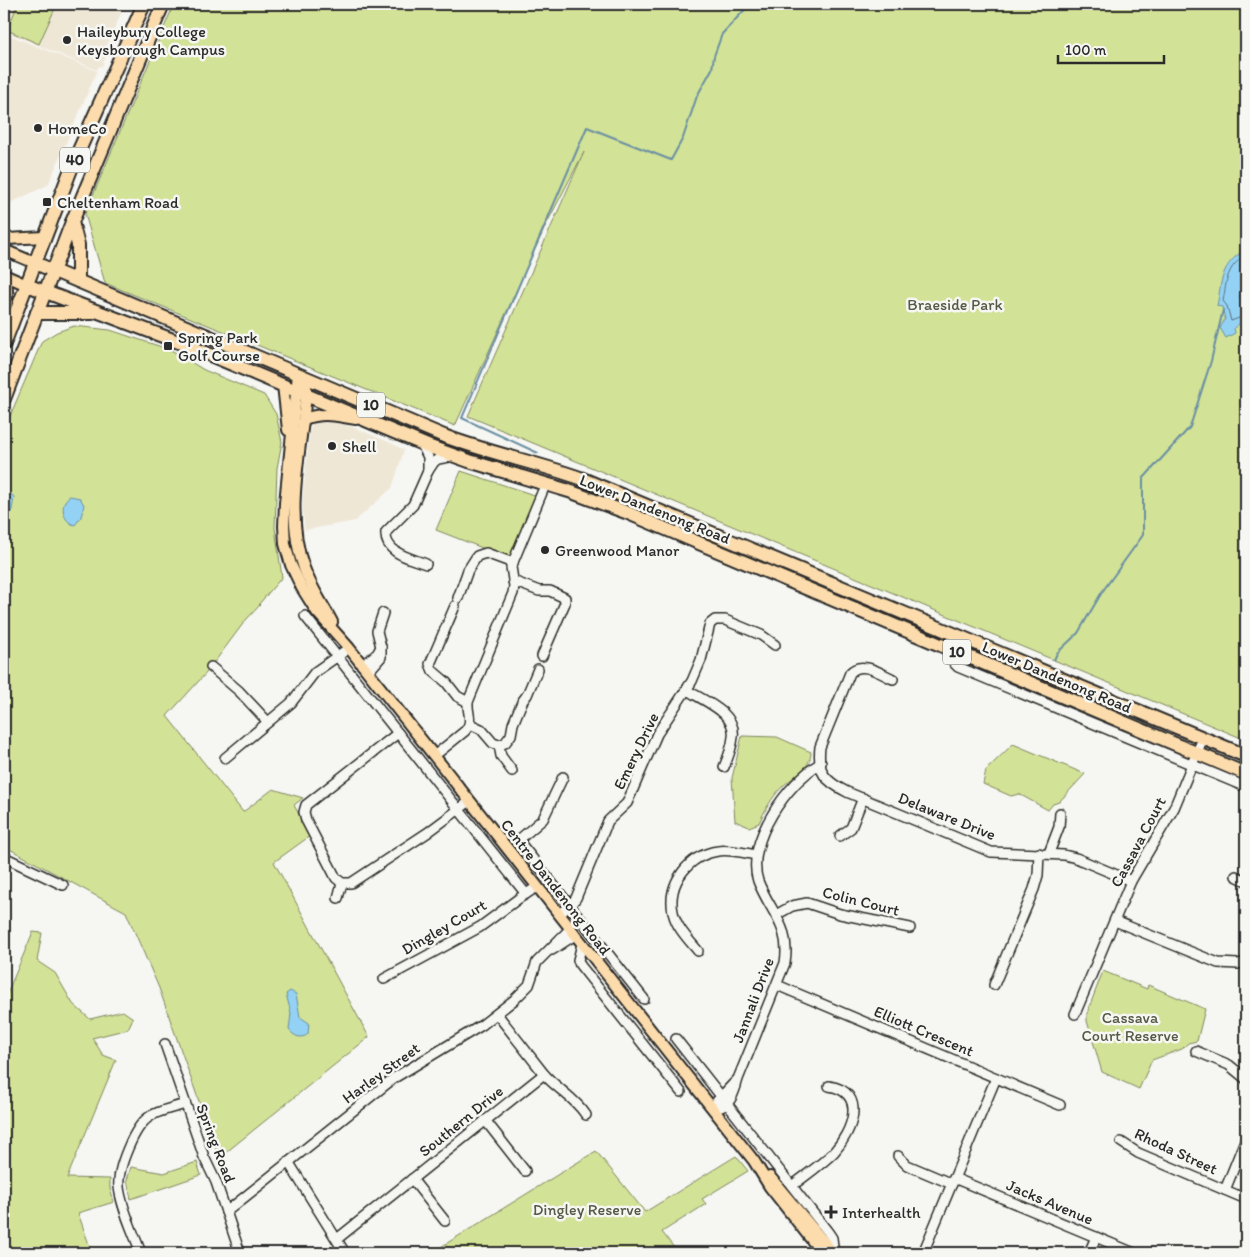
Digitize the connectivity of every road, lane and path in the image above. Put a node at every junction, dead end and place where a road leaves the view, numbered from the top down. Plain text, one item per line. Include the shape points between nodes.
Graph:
1 (144, 4) edge
2 (163, 4) edge
3 (72, 222) junction
4 (44, 238) junction
5 (4, 240) edge
6 (4, 250) edge
7 (35, 263) junction
8 (54, 271) junction
9 (5, 276) edge
10 (78, 281) junction
11 (27, 285) junction
12 (45, 292) junction
13 (37, 313) junction
14 (100, 313) junction
15 (4, 342) edge
16 (302, 376) junction
17 (283, 385) junction
18 (302, 393) junction
19 (4, 400) edge
20 (304, 419) junction
21 (367, 421) junction
22 (421, 444) junction
23 (290, 448) junction
24 (455, 456) junction
25 (428, 471) junction
26 (546, 483) junction
27 (512, 563) junction
28 (426, 564) dead end
29 (513, 581) junction
30 (383, 613) dead end
31 (306, 616) dead end
32 (336, 632) junction
33 (774, 645) dead end
34 (349, 648) junction
35 (951, 650) junction
36 (337, 656) junction
37 (542, 656) dead end
38 (211, 667) dead end
39 (365, 669) junction
40 (538, 669) dead end
41 (893, 679) dead end
42 (687, 690) junction
43 (468, 702) junction
44 (268, 722) junction
45 (470, 724) junction
46 (398, 733) junction
47 (1203, 738) junction
48 (499, 746) junction
49 (434, 756) junction
50 (1246, 756) edge
51 (225, 758) dead end
52 (1195, 759) junction
53 (822, 766) junction
54 (724, 767) dead end
55 (512, 771) dead end
56 (1246, 774) edge
57 (564, 777) dead end
58 (1246, 788) edge
59 (863, 798) junction
60 (470, 801) junction
61 (458, 810) junction
62 (1060, 813) dead end
63 (840, 836) dead end
64 (1039, 853) junction
65 (1049, 854) junction
66 (756, 856) junction
67 (4, 857) edge
68 (1236, 876) dead end
69 (1132, 880) junction
70 (1246, 881) edge
71 (342, 883) junction
72 (534, 883) junction
73 (63, 885) dead end
74 (522, 894) junction
75 (338, 898) dead end
76 (570, 906) junction
77 (559, 914) junction
78 (776, 915) junction
79 (1115, 921) junction
80 (910, 928) dead end
81 (573, 932) junction
82 (582, 944) junction
83 (698, 950) dead end
84 (1246, 962) edge
85 (384, 979) dead end
86 (994, 984) dead end
87 (777, 985) junction
88 (644, 999) dead end
89 (497, 1014) junction
90 (1075, 1014) dead end
91 (676, 1040) dead end
92 (165, 1044) dead end
93 (1196, 1051) dead end
94 (683, 1072) junction
95 (544, 1074) junction
96 (996, 1078) junction
97 (1246, 1078) edge
98 (672, 1080) junction
99 (829, 1086) dead end
100 (681, 1092) dead end
101 (724, 1101) junction
102 (185, 1104) junction
103 (1060, 1105) dead end
104 (713, 1109) junction
105 (586, 1115) dead end
106 (485, 1120) junction
107 (1246, 1138) edge
108 (1121, 1142) dead end
109 (898, 1156) dead end
110 (754, 1161) junction
111 (289, 1163) junction
112 (525, 1170) dead end
113 (412, 1179) junction
114 (953, 1181) junction
115 (792, 1186) junction
116 (1225, 1190) junction
117 (1246, 1199) edge
118 (226, 1212) junction
119 (446, 1221) dead end
120 (1096, 1237) junction
121 (336, 1239) junction
122 (141, 1253) edge
123 (240, 1253) edge
124 (346, 1253) edge
125 (822, 1253) edge
126 (833, 1253) edge
127 (924, 1253) edge
128 (1089, 1253) edge
129 (1134, 1253) edge

1 - 4 highway, 40
2 - 3 highway, 40
3 - 8 highway, 40
3 - 10 highway via 78,245
4 - 5 main road
4 - 7 highway, 40
6 - 7 main road, 10
7 - 8 highway, 10
7 - 11 highway, 40
8 - 10 highway, Lower Dandenong Road / 10
8 - 12 highway, 40
9 - 11 main road, 10
9 - 15 main road
10 - 16 highway, Lower Dandenong Road / 10
11 - 12 highway, 10
11 - 15 highway, 40
12 - 13 highway, 40
12 - 14 highway, Lower Dandenong Road / 10
13 - 14 highway
13 - 19 highway, 40
14 - 17 highway, Lower Dandenong Road / 10
16 - 18 main road, Centre Dandenong Road
16 - 47 highway, Lower Dandenong Road / 10 via 457,440 580,478
17 - 18 highway, Lower Dandenong Road / 10
17 - 23 main road
18 - 20 main road, Centre Dandenong Road
18 - 21 highway, Lower Dandenong Road / 10
18 - 23 main road, Centre Dandenong Road
20 - 21 main road via 326,414
20 - 32 main road, Centre Dandenong Road via 294,517 295,538 311,587
21 - 22 highway, Lower Dandenong Road / 10
22 - 24 highway, Lower Dandenong Road / 10
22 - 25 street via 428,457
23 - 32 main road, Centre Dandenong Road via 284,517 291,565 317,612
24 - 25 street via 438,459
24 - 26 highway, Lower Dandenong Road / 10
25 - 28 street via 413,505 390,526 386,535 393,550
26 - 27 street
26 - 35 highway, Lower Dandenong Road / 10 via 628,513
27 - 29 street
27 - 43 street via 486,553 478,556 468,570 430,664 457,696
29 - 37 street via 564,598 565,603
29 - 43 street via 509,604
30 - 39 street via 376,631 382,653 380,660
31 - 36 street, Centre Dandenong Road
32 - 34 main road, Centre Dandenong Road
33 - 42 street, Emery Drive via 761,635 725,620 715,620 709,626 701,660
34 - 36 street
34 - 39 main road, Centre Dandenong Road
35 - 52 highway, Lower Dandenong Road / 10
35 - 52 street, Lower Dandenong Road via 955,665
36 - 44 street via 315,672 291,703
36 - 46 street, Centre Dandenong Road
38 - 44 street
39 - 49 main road, Centre Dandenong Road
40 - 48 street via 509,738
41 - 53 street via 863,666 852,671 822,740
42 - 54 street via 723,712 730,721 734,736
42 - 76 street, Emery Drive via 657,734 627,803 608,821
43 - 45 street
44 - 51 street
45 - 48 street via 481,729
45 - 49 street
46 - 61 street, Centre Dandenong Road
46 - 71 street via 310,801 305,809 306,820 334,876
47 - 50 highway, Lower Dandenong Road / 10
47 - 52 street, Cassava Court
48 - 55 street via 501,756
49 - 60 main road, Centre Dandenong Road
52 - 56 highway, Lower Dandenong Road / 10
52 - 58 street, Lower Dandenong Road
52 - 69 street, Cassava Court via 1174,808
53 - 59 street, Delaware Drive via 840,788
53 - 66 street, Jannali Drive via 807,773 786,792
57 - 76 street, Centre Dandenong Road via 543,819 521,838 521,844
59 - 63 street via 851,828
59 - 64 street, Delaware Drive via 991,852
60 - 61 street
60 - 72 main road, Centre Dandenong Road
61 - 71 street via 352,883
61 - 74 street, Centre Dandenong Road
62 - 65 street via 1059,827
64 - 65 street, Delaware Drive
64 - 86 street via 1034,889
65 - 69 street, Delaware Drive via 1076,858
66 - 78 street, Jannali Drive via 759,882
66 - 83 street via 726,851 710,853 688,866 678,878 673,894 673,912 679,928
67 - 73 street
68 - 70 street
69 - 79 street, Cassava Court
71 - 75 street
72 - 74 street, Dingley Court
72 - 77 main road, Centre Dandenong Road
74 - 85 street, Dingley Court via 480,927
76 - 77 street, Emery Drive
76 - 88 street, Centre Dandenong Road
77 - 81 main road, Centre Dandenong Road
78 - 80 street, Colin Court via 792,906 807,903 840,914
78 - 87 street, Jannali Drive via 782,925 786,948 785,963
79 - 84 street via 1218,963
79 - 90 street, Cassava Court
81 - 82 main road, Centre Dandenong Road
81 - 89 street, Harley Street via 537,962 525,991
82 - 94 main road, Centre Dandenong Road
82 - 98 street via 580,965
87 - 96 street, Elliott Crescent
87 - 101 street, Jannali Drive via 734,1094
89 - 95 street
89 - 111 street, Harley Street via 394,1078
91 - 101 street, Centre Dandenong Road
92 - 102 street, Spring Road
93 - 97 street via 1229,1065
94 - 98 street
94 - 104 main road, Centre Dandenong Road
95 - 105 street
95 - 106 street, Southern Drive
96 - 103 street, Elliott Crescent
96 - 114 street
98 - 100 street
99 - 115 street via 843,1090 850,1097 853,1107 850,1123 835,1150
101 - 104 street via 721,1108
101 - 115 street, Centre Dandenong Road
102 - 118 street, Spring Road
102 - 122 street via 145,1120 134,1136 122,1166 120,1194
104 - 110 main road, Centre Dandenong Road
106 - 112 street
106 - 113 street, Southern Drive
107 - 116 street
108 - 116 street, Rhoda Street via 1138,1153
109 - 114 street, Jacks Avenue via 907,1165
110 - 125 main road, Centre Dandenong Road via 770,1187
110 - 126 main road, Centre Dandenong Road
111 - 118 street, Harley Street
111 - 121 street
113 - 119 street
113 - 121 street, Southern Drive
114 - 120 street, Jacks Avenue
114 - 127 street
115 - 126 street, Centre Dandenong Road via 828,1232 834,1244
116 - 117 street, Rhoda Street
118 - 123 street, Spring Road
120 - 128 street
120 - 129 street, Jacks Avenue
121 - 124 street

